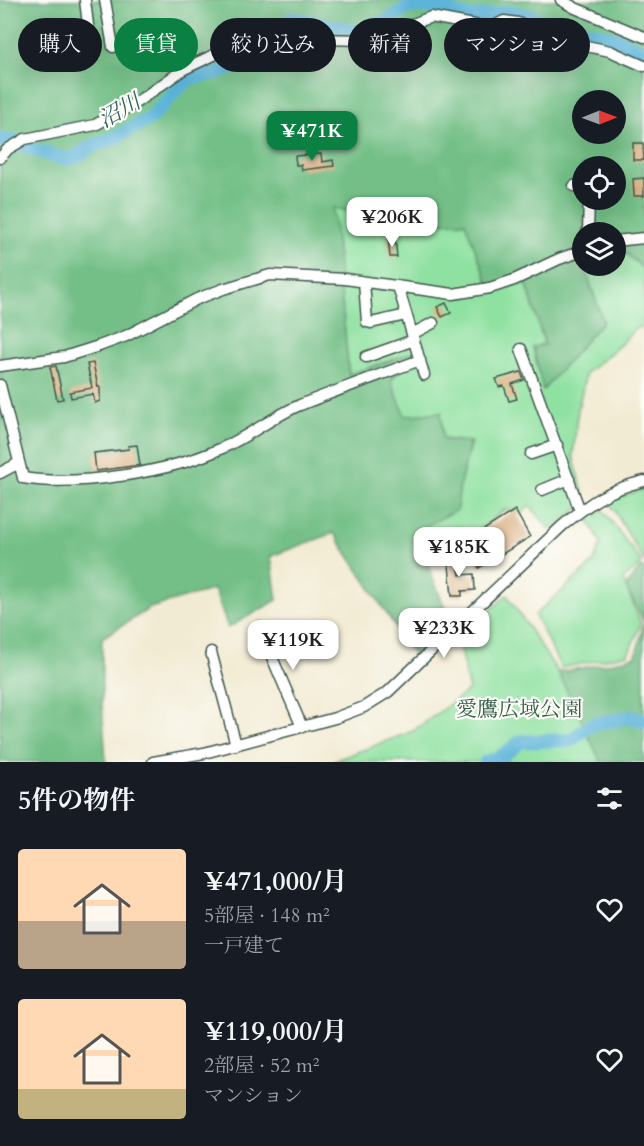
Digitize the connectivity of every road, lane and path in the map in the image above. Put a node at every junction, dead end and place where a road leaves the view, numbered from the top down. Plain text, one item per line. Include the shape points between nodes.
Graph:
1 (85, 0) edge
2 (105, 0) edge
3 (561, 0) edge
4 (87, 18) edge
5 (644, 37) edge
6 (113, 47) dead end
7 (644, 66) edge
8 (0, 158) edge
9 (644, 238) edge
10 (626, 240) edge
11 (572, 254) edge
12 (364, 282) junction
13 (398, 286) junction
14 (406, 315) junction
15 (433, 322) dead end
16 (413, 337) junction
17 (521, 349) dead end
18 (366, 357) dead end
19 (420, 360) junction
20 (0, 366) edge
21 (424, 375) dead end
22 (0, 385) edge
23 (557, 445) junction
24 (531, 454) dead end
25 (19, 463) junction
26 (0, 473) edge
27 (569, 479) junction
28 (644, 481) edge
29 (542, 490) dead end
30 (580, 511) junction
31 (259, 627) dead end
32 (211, 652) dead end
33 (302, 727) junction
34 (236, 745) junction
35 (205, 758) edge
36 (153, 762) edge

1 - 4 street
2 - 6 street via 113,23
3 - 5 street
7 - 8 street via 610,51 549,38 518,23 504,21 490,28 431,17 371,40 250,38 184,69 95,125 25,139
9 - 10 street
11 - 13 street via 514,280 473,292 453,294
12 - 13 street
12 - 14 street via 367,322
12 - 20 street via 270,275 197,299 99,346 64,357
13 - 14 street
14 - 16 street
15 - 16 street
16 - 18 street
16 - 19 street
17 - 23 street
19 - 21 street
19 - 25 street via 298,406 220,449 179,462 91,479 23,478
22 - 25 street
23 - 24 street
23 - 27 street
25 - 26 street
27 - 29 street
27 - 30 street
28 - 30 street via 605,494
30 - 33 street via 388,692 364,707
31 - 33 street
32 - 34 street
33 - 34 street
34 - 35 street
35 - 36 street

